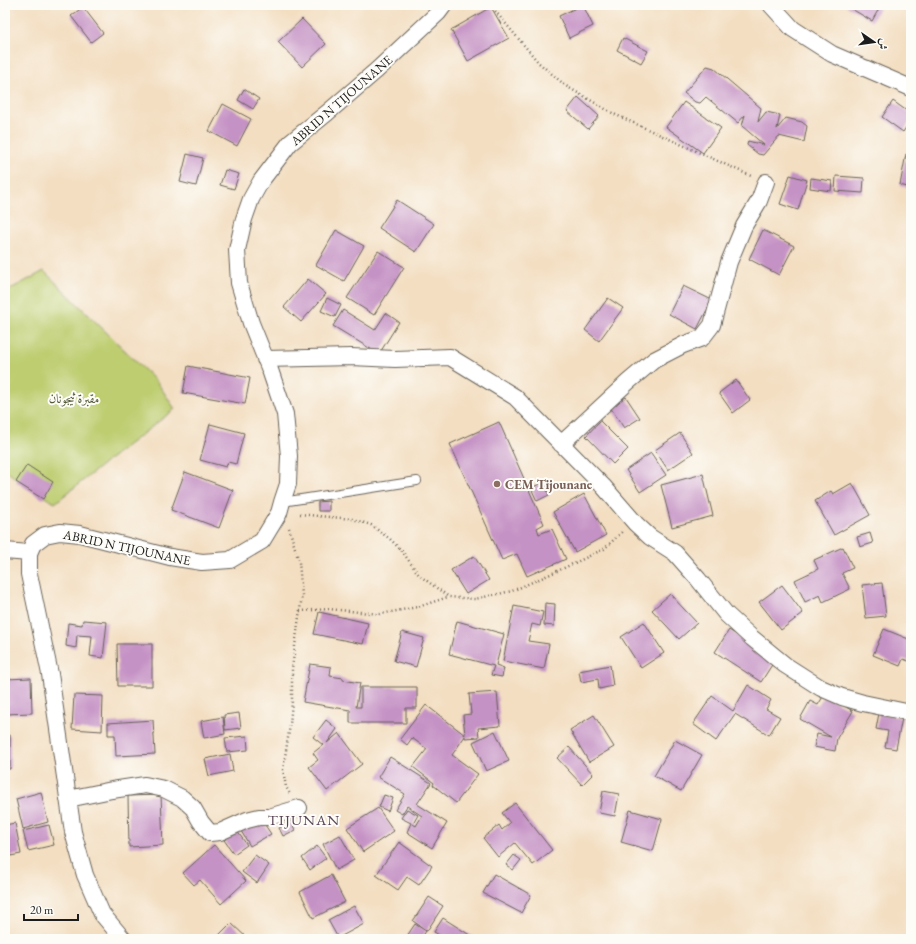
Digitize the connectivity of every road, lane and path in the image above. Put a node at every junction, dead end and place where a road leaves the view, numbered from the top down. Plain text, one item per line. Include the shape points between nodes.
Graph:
1 (444, 5) edge
2 (490, 5) edge
3 (771, 5) edge
4 (911, 88) edge
5 (766, 182) joint
6 (265, 359) junction
7 (561, 444) junction
8 (417, 481) dead end
9 (281, 507) junction
10 (636, 524) junction
11 (5, 551) edge
12 (29, 553) junction
13 (449, 597) junction
14 (300, 611) junction
15 (911, 713) edge
16 (68, 799) junction
17 (299, 808) joint
18 (123, 939) edge

1 - 6 street, ABRID N TIJOUNANE via 377,70 290,142 251,199 237,250 239,283
2 - 5 path via 539,63 566,86 614,114
3 - 4 street via 793,29 832,54
5 - 7 street via 729,262 709,330 702,338 654,360
6 - 7 street via 450,357 515,397
6 - 9 street, ABRID N TIJOUNANE via 285,414 289,456 288,484
7 - 10 street
8 - 9 lane
9 - 12 street, ABRID N TIJOUNANE via 262,541 230,560 202,562 176,558 80,534 60,532 45,535 33,544
9 - 13 path via 296,513 353,519 371,525 402,551 419,575
9 - 14 path via 299,562 302,595
10 - 13 path via 621,532 604,548 512,591 475,599
10 - 15 street via 650,537 675,553 726,614 785,666 821,688 842,697
11 - 12 street
12 - 16 street via 30,574 50,674
13 - 14 path via 418,607 380,614 329,609
14 - 17 path via 292,668 290,725 283,770 286,787
16 - 17 street via 145,785 164,789 182,798 193,808 210,833 220,832 247,820 269,817
16 - 18 street via 73,832 85,875 102,914

